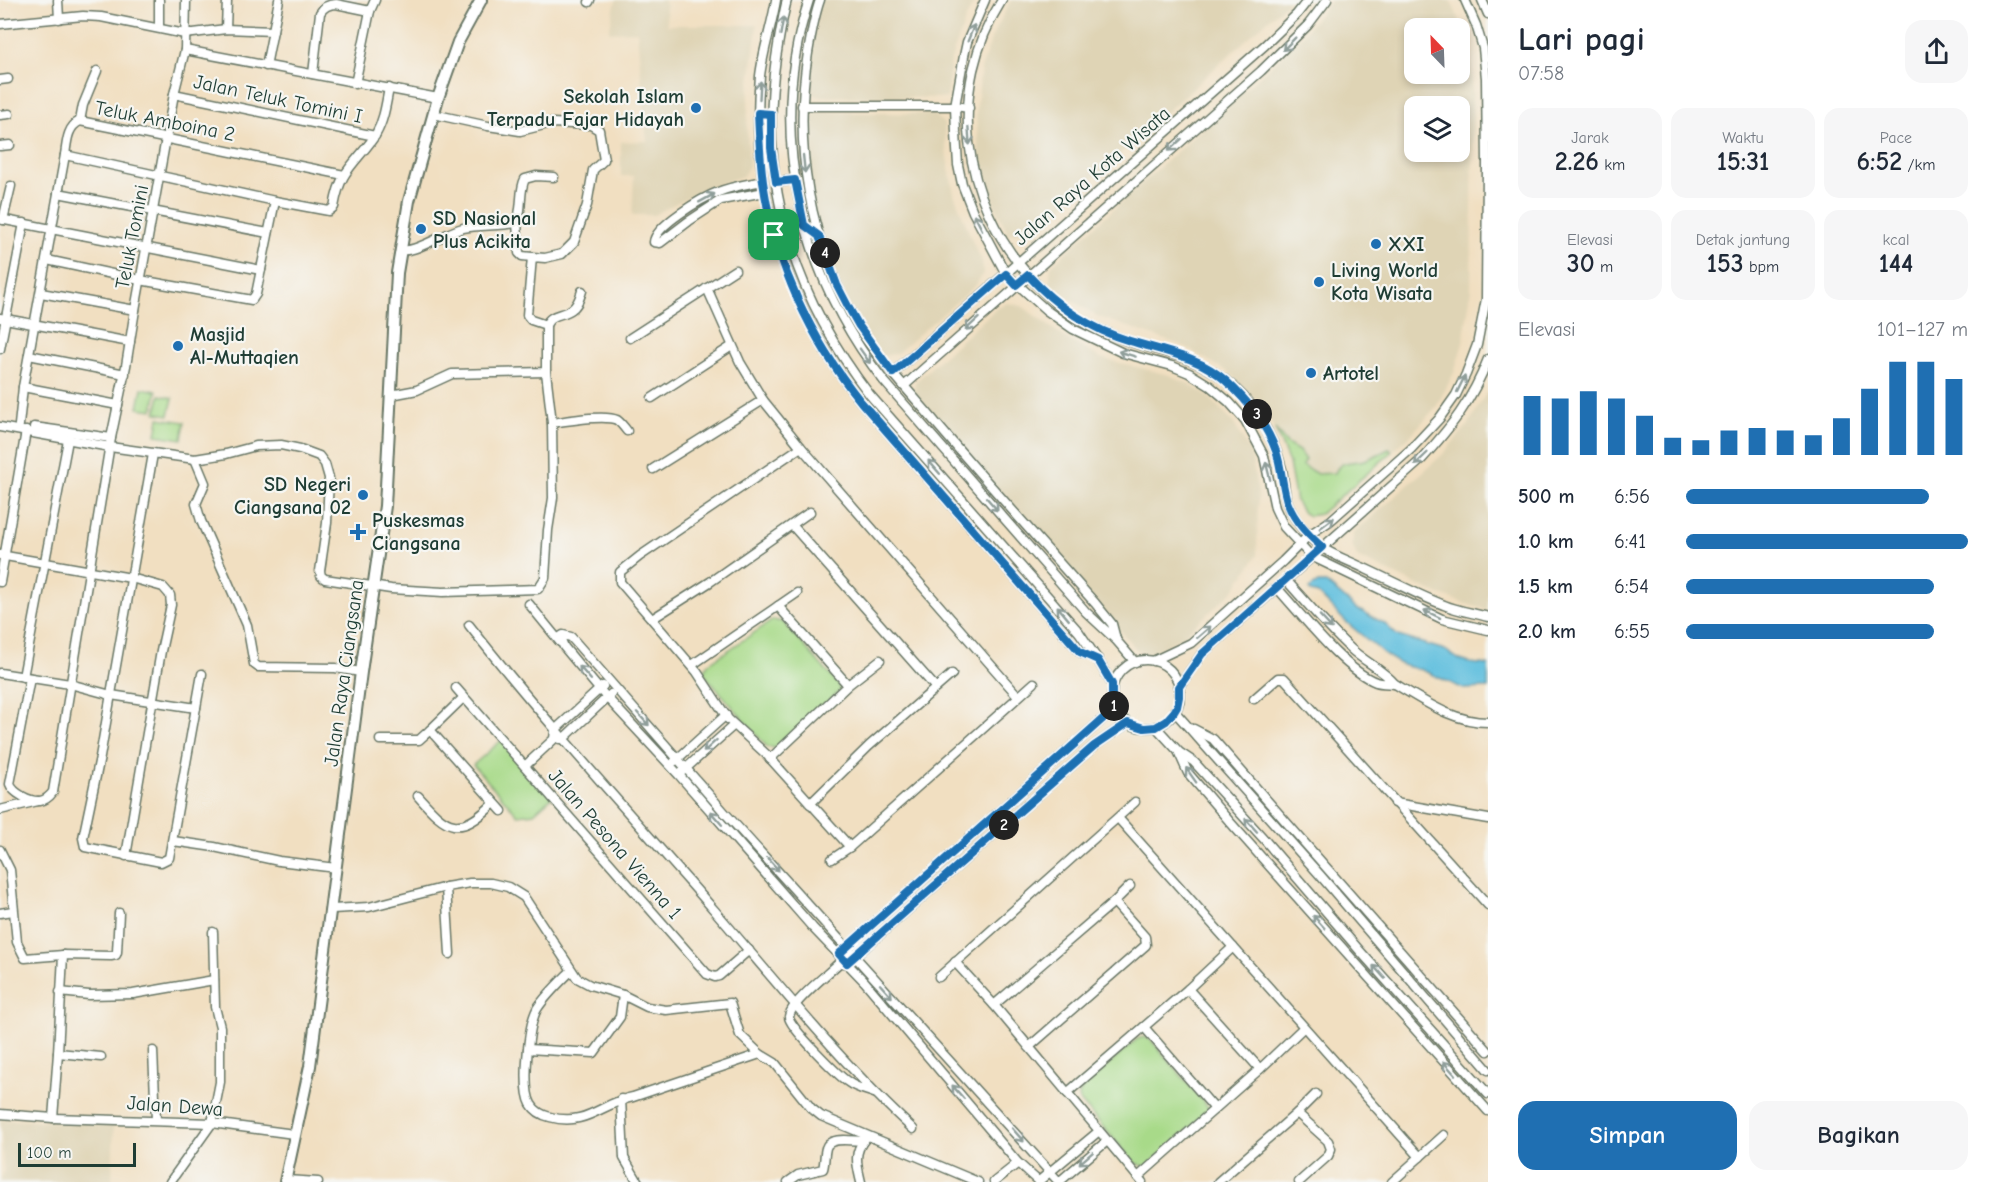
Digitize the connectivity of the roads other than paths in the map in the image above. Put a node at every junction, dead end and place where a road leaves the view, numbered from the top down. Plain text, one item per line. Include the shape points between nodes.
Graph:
1 (58, 0) edge
2 (159, 0) edge
3 (186, 0) edge
4 (227, 0) edge
5 (279, 0) edge
6 (375, 0) edge
7 (481, 0) edge
8 (776, 0) edge
9 (787, 0) edge
10 (809, 0) edge
11 (820, 0) edge
12 (985, 0) edge
13 (1002, 0) edge
14 (1308, 0) edge
15 (1327, 0) edge
16 (1466, 0) edge
17 (1482, 0) edge
18 (370, 10) junction
19 (1488, 14) edge
20 (59, 19) junction
21 (0, 24) edge
22 (159, 27) junction
23 (813, 27) junction
24 (226, 29) junction
25 (273, 31) junction
26 (185, 34) junction
27 (798, 39) junction
28 (184, 50) junction
29 (266, 66) junction
30 (97, 70) dead end
31 (313, 74) junction
32 (792, 82) junction
33 (355, 84) junction
34 (389, 88) junction
35 (174, 94) junction
36 (1209, 95) junction
37 (438, 98) junction
38 (802, 106) junction
39 (955, 106) junction
40 (1219, 106) junction
41 (969, 108) junction
42 (758, 113) junction
43 (433, 114) junction
44 (771, 114) junction
45 (80, 121) junction
46 (375, 136) junction
47 (167, 138) junction
48 (10, 145) dead end
49 (0, 146) edge
50 (64, 155) junction
51 (1488, 163) edge
52 (344, 175) junction
53 (1488, 175) edge
54 (160, 177) junction
55 (554, 177) dead end
56 (795, 180) junction
57 (763, 181) junction
58 (776, 182) junction
59 (11, 186) dead end
60 (765, 192) junction
61 (58, 193) junction
62 (275, 201) junction
63 (153, 211) junction
64 (2, 219) edge
65 (517, 222) junction
66 (24, 223) junction
67 (804, 225) junction
68 (52, 229) junction
69 (268, 233) junction
70 (819, 236) junction
71 (147, 247) junction
72 (401, 250) junction
73 (532, 257) junction
74 (47, 260) junction
75 (1018, 263) junction
76 (261, 270) junction
77 (735, 270) dead end
78 (1006, 274) junction
79 (1028, 275) junction
80 (140, 280) junction
81 (1016, 285) junction
82 (708, 288) junction
83 (582, 291) dead end
84 (41, 293) junction
85 (810, 297) junction
86 (135, 310) junction
87 (805, 315) junction
88 (3, 318) edge
89 (35, 323) junction
90 (546, 325) junction
91 (630, 338) dead end
92 (130, 342) junction
93 (732, 346) junction
94 (0, 349) edge
95 (29, 356) junction
96 (1488, 359) edge
97 (546, 372) junction
98 (893, 373) junction
99 (124, 374) junction
100 (904, 386) junction
101 (23, 387) junction
102 (392, 395) junction
103 (652, 398) dead end
104 (763, 400) junction
105 (118, 405) junction
106 (873, 416) junction
107 (892, 418) junction
108 (552, 423) junction
109 (0, 424) edge
110 (22, 428) junction
111 (627, 431) dead end
112 (68, 440) junction
113 (110, 443) junction
114 (801, 447) junction
115 (153, 454) junction
116 (195, 459) junction
117 (653, 469) dead end
118 (810, 512) dead end
119 (792, 525) junction
120 (1309, 536) junction
121 (1299, 545) junction
122 (1322, 547) junction
123 (2, 556) edge
124 (1311, 556) junction
125 (44, 563) junction
126 (88, 571) junction
127 (131, 579) junction
128 (1286, 580) junction
129 (0, 582) edge
130 (374, 587) junction
131 (1277, 588) junction
132 (797, 592) dead end
133 (529, 604) dead end
134 (778, 606) junction
135 (1488, 617) edge
136 (652, 619) junction
137 (469, 626) dead end
138 (1488, 630) edge
139 (1116, 640) junction
140 (560, 642) junction
141 (880, 660) dead end
142 (1098, 660) junction
143 (1153, 661) junction
144 (1135, 662) junction
145 (692, 665) junction
146 (361, 672) junction
147 (0, 673) edge
148 (201, 674) dead end
149 (952, 674) dead end
150 (27, 678) junction
151 (608, 680) junction
152 (1034, 683) dead end
153 (70, 684) junction
154 (1112, 684) junction
155 (1395, 684) junction
156 (848, 685) junction
157 (1179, 687) junction
158 (456, 688) dead end
159 (936, 688) junction
160 (599, 689) junction
161 (616, 689) junction
162 (111, 695) junction
163 (1018, 696) junction
164 (464, 697) junction
165 (608, 697) junction
166 (1254, 699) dead end
167 (153, 700) junction
168 (196, 708) junction
169 (1115, 708) junction
170 (1174, 712) junction
171 (726, 715) junction
172 (1488, 722) edge
173 (1128, 723) junction
174 (734, 725) junction
175 (1156, 727) junction
176 (1188, 727) junction
177 (430, 730) junction
178 (557, 736) junction
179 (380, 740) dead end
180 (1179, 752) junction
181 (678, 758) junction
182 (770, 759) junction
183 (525, 766) junction
184 (670, 766) junction
185 (686, 768) junction
186 (679, 775) junction
187 (418, 796) dead end
188 (38, 801) junction
189 (1135, 802) dead end
190 (494, 803) junction
191 (1395, 803) junction
192 (810, 804) junction
193 (0, 810) edge
194 (502, 812) dead end
195 (1118, 818) junction
196 (1488, 819) edge
197 (173, 842) junction
198 (850, 847) junction
199 (0, 850) edge
200 (126, 856) junction
201 (1278, 856) junction
202 (832, 859) dead end
203 (336, 868) junction
204 (1276, 872) junction
205 (1130, 886) dead end
206 (446, 887) junction
207 (1486, 899) edge
208 (1114, 902) junction
209 (332, 909) junction
210 (13, 911) junction
211 (0, 913) edge
212 (119, 913) dead end
213 (213, 933) dead end
214 (1233, 947) junction
215 (847, 948) junction
216 (749, 950) junction
217 (450, 954) dead end
218 (63, 955) junction
219 (855, 956) junction
220 (842, 960) junction
221 (955, 962) junction
222 (571, 971) junction
223 (939, 977) dead end
224 (214, 980) junction
225 (1188, 989) junction
226 (1432, 989) junction
227 (60, 992) junction
228 (623, 995) junction
229 (1384, 995) junction
230 (1402, 998) junction
231 (796, 1004) junction
232 (1432, 1004) junction
233 (994, 1005) junction
234 (1144, 1027) junction
235 (1303, 1028) junction
236 (1029, 1047) junction
237 (528, 1049) junction
238 (153, 1051) dead end
239 (1488, 1051) edge
240 (58, 1053) junction
241 (760, 1054) junction
242 (101, 1057) dead end
243 (1260, 1070) junction
244 (1488, 1070) edge
245 (876, 1093) junction
246 (1067, 1093) junction
247 (1316, 1094) dead end
248 (1488, 1094) edge
249 (621, 1099) junction
250 (1215, 1109) junction
251 (1488, 1111) edge
252 (1297, 1113) junction
253 (0, 1114) edge
254 (53, 1118) junction
255 (156, 1120) junction
256 (212, 1123) junction
257 (913, 1129) dead end
258 (1099, 1131) junction
259 (294, 1134) junction
260 (1444, 1135) dead end
261 (866, 1138) junction
262 (1107, 1141) junction
263 (1420, 1158) junction
264 (1018, 1163) junction
265 (1050, 1172) junction
266 (1140, 1180) edge
267 (285, 1181) edge
268 (170, 1182) edge
269 (318, 1182) edge
270 (638, 1182) edge
271 (788, 1182) edge
272 (861, 1182) edge
273 (978, 1182) edge
274 (994, 1182) edge
275 (1039, 1182) edge
276 (1059, 1182) edge
277 (1218, 1182) edge
278 (1299, 1182) edge
279 (1392, 1182) edge

1 - 20 street
2 - 22 street
3 - 26 street, Teluk Tomini
4 - 24 street
5 - 25 street
6 - 18 street
7 - 37 main road, Jalan Raya Ciangsana via 458,42
42 -> 8 street via 760,75
44 -> 9 street
10 - 27 street
11 - 23 street
39 -> 12 street via 968,42
13 - 41 street via 981,44
14 - 36 street, Jalan Raya Kota Wisata
15 -> 40 street, Jalan Raya Kota Wisata via 1277,56
16 - 51 street via 1483,48
17 - 19 street
18 - 31 street via 336,4 322,9
18 - 33 street
20 - 21 street
20 - 22 street via 101,17
22 - 26 street
23 - 27 street
23 - 38 street
24 - 25 street
24 - 26 street
25 - 29 street
26 - 28 street, Teluk Tomini
27 - 32 street
28 - 29 street
28 - 35 street, Teluk Tomini
29 - 31 street
30 - 45 street
31 - 33 street
32 - 38 street
32 - 56 street via 790,148
33 - 34 street
34 - 37 street
34 - 46 street via 384,117
35 - 46 street, Jalan Teluk Tomini I
35 - 47 street, Teluk Tomini
36 - 40 street
36 - 75 street, Jalan Raya Kota Wisata
37 - 43 main road, Jalan Raya Ciangsana
38 - 39 street
38 -> 70 street via 805,171
39 - 41 street
78 -> 39 street via 962,184
40 -> 79 street, Jalan Raya Kota Wisata
41 -> 75 street via 978,191 994,226
42 - 44 street
42 - 57 street
43 - 72 main road, Jalan Raya Ciangsana via 409,201
43 - 73 street via 520,131 552,123 591,125 599,130 604,160 593,170 587,205 573,242 562,254
44 - 58 street
45 - 47 street, Teluk Amboina 2
45 - 50 street, Teluk Amboina 2 via 69,131
46 - 52 street
47 - 52 street, Teluk Amboina 2
47 - 54 street, Teluk Tomini
48 - 49 street
50 - 54 street
50 - 61 street, Teluk Amboina 2
51 - 53 street
52 - 62 street via 334,207 329,211
120 -> 53 street via 1411,449 1456,395 1477,345 1486,299
54 - 62 street
54 - 63 street, Teluk Tomini
55 - 65 street via 525,179
56 - 58 street
56 - 67 street
57 - 60 street
60 -> 57 street via 722,200 660,243 654,242 656,234 678,215 710,196
58 - 85 street via 794,261
59 - 64 street
60 - 87 street via 774,235
61 - 63 street
61 - 68 street, Teluk Amboina 2
62 - 69 street
63 - 69 street
63 - 71 street, Teluk Tomini
64 - 66 street
65 - 72 street via 463,228 417,248
65 - 73 street via 519,253
66 - 68 street
66 - 88 street
67 - 70 street
67 -> 139 street via 826,289 864,356 1086,612
68 - 71 street
68 - 74 street, Teluk Amboina 2
69 - 76 street
70 - 98 street via 850,310
71 - 76 street
71 - 80 street, Teluk Tomini
72 - 102 main road, Jalan Raya Ciangsana
73 - 90 street via 527,315
74 - 80 street
74 - 84 street, Teluk Amboina 2
75 - 78 street, Jalan Raya Kota Wisata
75 - 79 street
76 - 80 street via 252,300
77 - 82 street
78 - 81 street
78 - 98 street, Jalan Raya Kota Wisata
79 - 81 street, Jalan Raya Kota Wisata
79 - 120 street via 1076,318 1127,341 1191,359 1224,379 1256,412 1269,433 1282,470 1287,503
80 - 86 street, Teluk Tomini
81 -> 100 street
121 -> 81 street via 1275,508 1269,473 1256,439 1229,402 1189,373 1122,354 1089,338
82 - 91 street
82 - 93 street
83 - 90 street via 572,310 551,317
84 - 86 street
84 - 89 street, Teluk Amboina 2
85 - 87 street
85 - 107 street via 849,367
86 - 92 street, Teluk Tomini
87 - 106 street via 838,374
88 - 89 street
88 - 94 street
89 - 92 street
89 - 95 street, Teluk Amboina 2
90 - 97 street
92 - 99 street, Teluk Tomini
93 - 103 street
93 - 104 street
95 - 99 street
95 - 101 street, Teluk Amboina 2
96 -> 122 street via 1469,400 1450,428 1421,460
97 - 102 street via 452,374 417,390
97 - 108 street
98 - 100 street
99 - 105 street, Teluk Tomini
100 - 139 street via 1095,603 1112,624
101 - 105 street
101 - 110 street, Teluk Amboina 2
102 - 130 main road, Jalan Raya Ciangsana via 386,506
104 - 114 street
104 - 117 street
105 - 113 street, Teluk Tomini
106 - 107 street
106 - 142 street via 1080,652
142 -> 107 street via 1024,567
108 - 111 street via 611,418
108 - 130 street via 553,498 545,578 538,589 443,592
109 - 110 street
110 - 112 street
110 - 113 street
110 - 123 street, Teluk Amboina 2
112 - 113 street
112 - 125 street
113 - 115 street
113 - 126 street, Teluk Tomini
114 - 136 street via 620,572 620,582
114 - 163 street
115 - 116 street
115 - 127 street
116 - 130 street via 280,445 319,456 329,478 321,576
116 - 146 street via 205,483 196,504 247,625 254,664
118 - 119 street
119 - 136 street
119 - 159 street
120 - 121 street
120 - 122 street
121 - 124 street
143 -> 121 street via 1191,643
122 - 124 street
122 - 135 street via 1446,606
123 - 125 street
123 - 129 street, Teluk Amboina 2
124 - 128 street
138 -> 124 street via 1442,619
125 - 126 street
125 - 150 street
126 - 127 street
126 - 153 street, Teluk Tomini
127 - 162 street
127 - 167 street via 163,587 170,595
128 - 131 street
128 -> 155 street via 1351,649 1384,671
130 - 146 main road, Jalan Raya Ciangsana
131 - 155 street via 1359,673 1378,683
131 - 157 street via 1202,654
132 - 134 street
133 - 140 street
134 - 145 street
134 - 156 street
136 - 145 street
137 - 178 street
139 - 144 street
140 - 151 street via 563,635 571,637
160 -> 140 street
141 - 156 street
142 - 154 street
143 - 144 street
143 - 157 street via 1170,670
144 - 154 street via 1124,668
145 - 171 street
146 - 203 main road, Jalan Raya Ciangsana
147 - 150 street
148 - 168 street
149 - 159 street
150 - 153 street
150 - 188 street via 10,784 16,793
151 - 160 street
151 - 161 street
152 - 163 street
153 - 162 street
153 - 188 street, Teluk Tomini via 53,792
154 - 169 street
155 - 172 street via 1445,714
156 - 182 street
157 - 170 street
158 - 164 street, Jalan Pesona Vienna 1
159 - 192 street
160 - 165 street
160 - 178 street
161 - 165 street
161 -> 181 street
162 - 167 street
162 - 200 street via 83,842 88,848
163 - 198 street
164 - 177 street
164 - 183 street, Jalan Pesona Vienna 1
165 - 178 street
165 - 184 street
166 - 191 street via 1278,678 1284,678
167 - 168 street
167 - 200 street
168 - 197 street
169 - 173 street
169 - 215 street
170 - 175 street
170 - 176 street
171 - 174 street
171 - 181 street
173 - 175 street
173 - 219 street via 1094,746
174 - 182 street
174 -> 185 street
175 - 180 street
176 - 226 street via 1213,739
176 - 232 street
177 - 179 street via 415,741
177 - 190 street
178 - 183 street
178 - 216 street
201 -> 180 street via 1194,762
204 -> 180 street via 1188,773
181 - 184 street
181 - 185 street
182 - 192 street
183 - 216 street, Jalan Pesona Vienna 1 via 707,974 722,974
184 - 186 street
185 - 186 street
185 -> 215 street
220 -> 186 street
187 - 190 street via 442,821 455,825 480,817
188 - 193 street
189 - 195 street
190 - 194 street
191 - 196 street
191 - 207 street
192 - 198 street
195 - 214 street
195 - 221 street
197 - 200 street via 170,858 165,861
197 - 203 street
198 - 202 street
199 - 210 street via 10,870
201 - 204 street
230 -> 201 street
203 - 209 main road, Jalan Raya Ciangsana
229 -> 204 street
205 - 208 street
206 - 209 street via 369,907
206 - 217 street
206 - 222 street via 491,884 508,887 524,897
208 - 233 street
208 - 236 street via 1145,937 1146,945
209 - 259 main road, Jalan Raya Ciangsana via 310,1066
210 - 211 street
210 - 218 street via 23,957
212 - 218 street via 116,955
213 - 224 street
214 - 225 street
214 - 235 street
215 - 219 street
215 - 220 street
216 - 231 street
218 - 227 street
219 - 220 street
219 -> 265 street
220 - 231 street
264 -> 220 street
221 - 223 street
221 - 233 street
222 - 228 street via 590,985
222 - 237 street via 538,1008 531,1022
224 - 227 street via 133,994
224 - 256 street via 221,1054
225 - 234 street
225 - 243 street
226 - 232 street
226 - 239 street
227 - 240 street
228 - 237 street via 620,1017 594,1053
228 - 241 street via 647,1007 666,1010 730,1003 740,1035
229 - 230 street
251 -> 229 street
230 - 248 street
231 - 245 street
231 - 245 street via 789,1015 790,1024 849,1083
232 - 244 street
233 - 236 street
234 - 246 street
234 - 250 street
235 - 243 street
235 - 263 street
236 - 246 street
237 - 249 street via 527,1084 530,1103 537,1112 550,1118 581,1119
238 - 255 street
240 - 242 street
240 - 254 street
241 - 249 street
241 - 261 street via 775,1063 821,1116
243 - 250 street
245 - 257 street
246 - 258 street
247 - 252 street
249 - 270 street via 624,1158
250 - 266 street
252 - 277 street
252 - 278 street via 1332,1149
253 - 254 street, Jalan Dewa
254 - 255 street, Jalan Dewa
255 - 256 street, Jalan Dewa
256 - 259 street, Jalan Dewa
256 - 268 street
258 - 262 street
258 - 265 street
259 - 267 main road, Jalan Raya Ciangsana
260 - 263 street
261 - 271 street via 829,1143 825,1168 798,1175
261 - 272 street via 856,1156
261 - 273 street
262 - 266 street
262 -> 276 street
263 - 279 street
264 - 274 street
264 - 275 street
265 - 275 street
265 - 276 street
267 - 269 street

